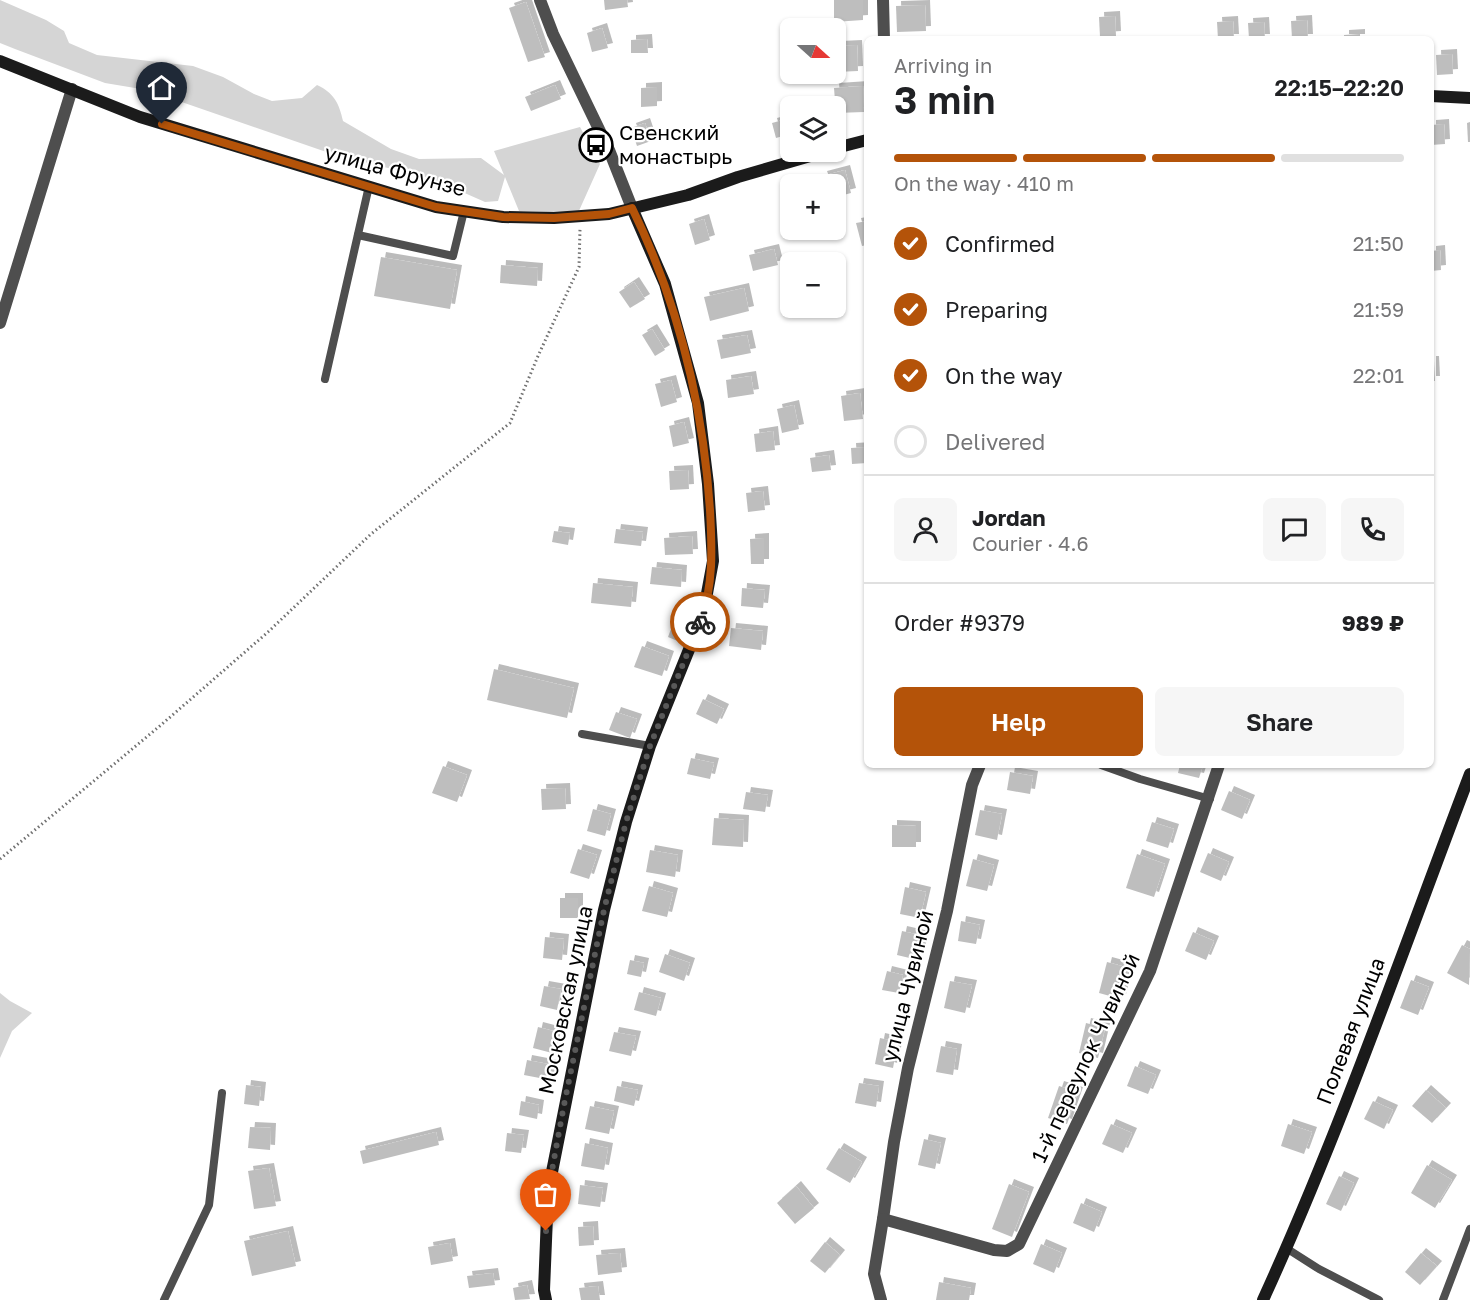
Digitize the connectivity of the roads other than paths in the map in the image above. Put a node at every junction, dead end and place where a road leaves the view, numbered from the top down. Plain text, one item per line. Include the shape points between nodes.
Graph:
1 (540, 0) edge
2 (883, 0) edge
3 (884, 36) edge
4 (0, 61) edge
5 (72, 89) junction
6 (1434, 96) edge
7 (1470, 98) edge
8 (864, 141) edge
9 (846, 145) edge
10 (790, 162) edge
11 (369, 186) junction
12 (632, 208) junction
13 (464, 211) junction
14 (358, 235) junction
15 (0, 323) edge
16 (325, 379) dead end
17 (582, 734) dead end
18 (650, 746) junction
19 (979, 768) edge
20 (1109, 768) edge
21 (1218, 768) edge
22 (1470, 774) edge
23 (1210, 799) junction
24 (222, 1093) dead end
25 (884, 1219) junction
26 (1470, 1229) edge
27 (1286, 1248) junction
28 (164, 1300) edge
29 (546, 1300) edge
30 (881, 1300) edge
31 (1263, 1300) edge
32 (1379, 1300) edge
33 (1443, 1300) edge

1 - 12 street, Московская улица
2 - 3 street
4 - 5 street, улица Фрунзе
5 - 11 street, улица Фрунзе via 140,117
5 - 15 street
6 - 7 street
8 - 9 street
10 - 12 street, улица Фрунзе
11 - 13 street, улица Фрунзе via 436,207
11 - 14 lane
12 - 13 street, улица Фрунзе via 581,217 503,217
12 - 18 street, Московская улица via 665,284 698,403 713,561 703,615
13 - 14 lane via 453,256
14 - 16 lane
17 - 18 lane
18 - 29 street, Московская улица via 604,910 562,1116 548,1192
19 - 25 street, улица Чувиной via 908,1068
20 - 23 lane
21 - 23 street, 1-й переулок Чувиной
22 - 27 street, Полевая улица
23 - 25 street, 1-й переулок Чувиной via 1150,971 1018,1244 1007,1251 994,1250
24 - 28 lane via 209,1205
25 - 30 street, улица Чувиной via 874,1274
26 - 33 lane
27 - 31 street, Полевая улица
27 - 32 lane

